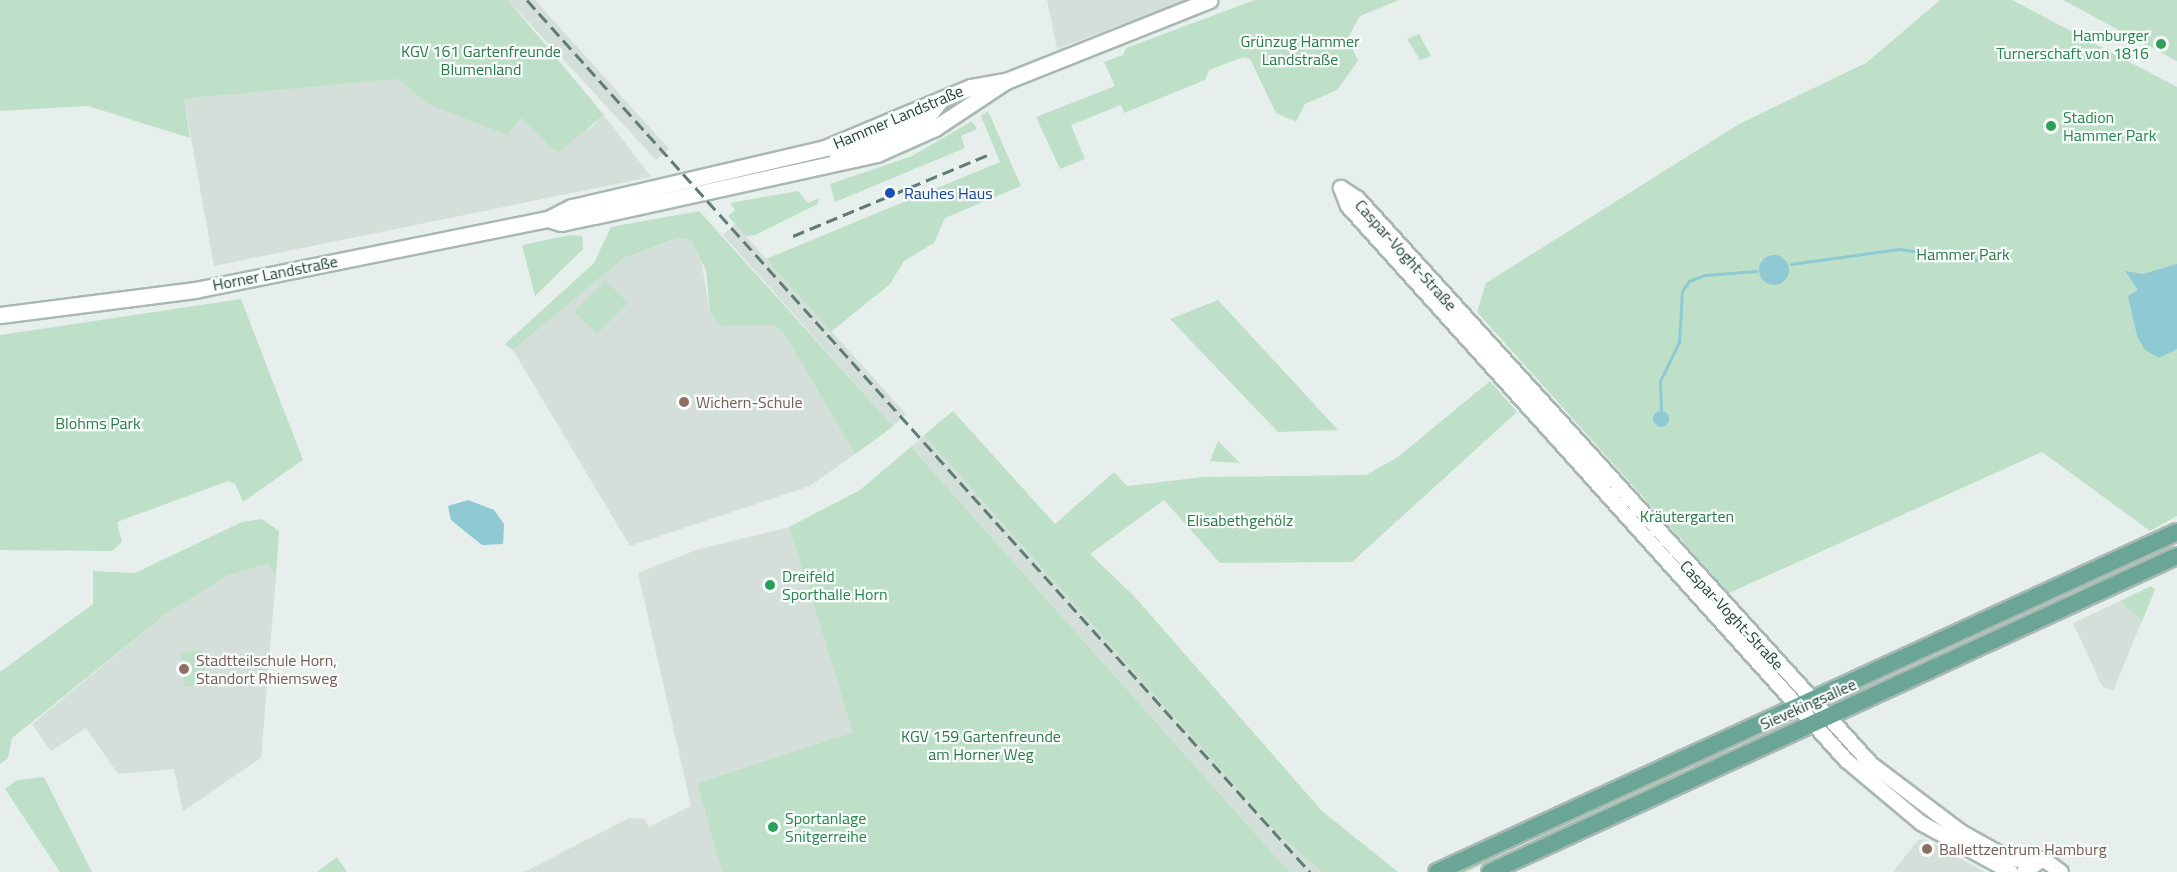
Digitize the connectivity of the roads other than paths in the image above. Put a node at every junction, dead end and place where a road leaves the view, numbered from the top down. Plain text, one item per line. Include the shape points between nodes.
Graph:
1 (1210, 0) edge
2 (1006, 81) junction
3 (940, 101) junction
4 (793, 174) junction
5 (686, 181) joint
6 (697, 194) joint
7 (548, 219) junction
8 (0, 315) edge
9 (2177, 532) edge
10 (2177, 556) edge
11 (1806, 705) junction
12 (1820, 721) junction
13 (2027, 868) edge
14 (1437, 872) edge
15 (1491, 872) edge
16 (2011, 872) edge
17 (2061, 872) edge

1 - 2 main road, Hammer Landstraße
2 - 3 main road, Hammer Landstraße
2 - 4 main road, Hammer Landstraße via 935,128 886,150
3 - 4 main road via 925,120
3 - 5 main road, Hammer Landstraße via 840,143
4 - 6 main road, Hammer Landstraße
5 - 7 main road, Horner Landstraße via 573,207
6 - 7 main road, Horner Landstraße via 561,223
7 - 8 main road, Horner Landstraße via 195,290 88,308
9 - 11 main road, Sievekingsallee
10 - 12 main road, Sievekingsallee
11 - 11 street, Caspar-Voght-Straße via 1358,199 1341,188 1348,206
11 - 12 street, Caspar-Voght-Straße
11 - 14 main road, Sievekingsallee
12 - 13 street, Caspar-Voght-Straße via 1910,798
12 - 15 main road, Sievekingsallee
12 - 16 street, Caspar-Voght-Straße via 1899,807
13 - 17 street, Caspar-Voght-Straße via 2047,859

